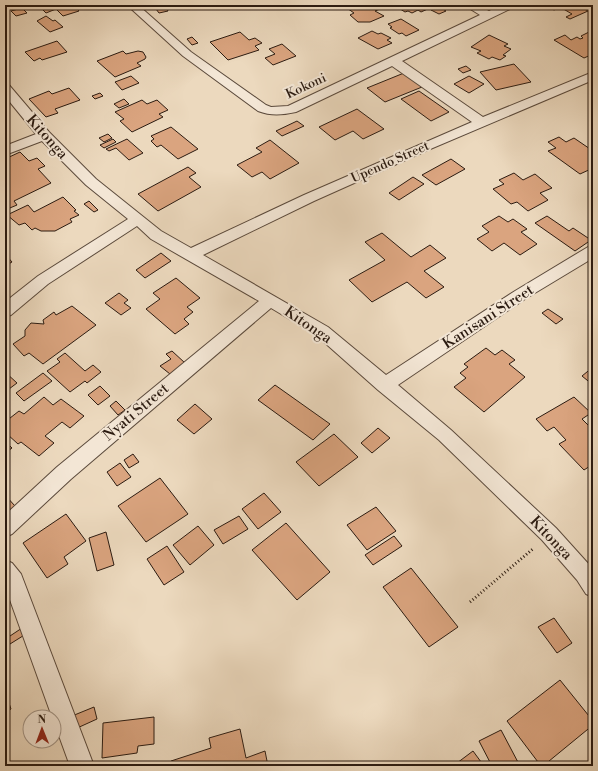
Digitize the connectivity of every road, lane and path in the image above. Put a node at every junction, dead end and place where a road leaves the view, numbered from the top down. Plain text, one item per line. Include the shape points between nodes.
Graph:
1 (132, 5) edge
2 (469, 5) edge
3 (510, 5) edge
4 (489, 15) junction
5 (392, 60) junction
6 (593, 76) edge
7 (5, 88) edge
8 (481, 122) junction
9 (44, 135) junction
10 (5, 151) edge
11 (138, 218) junction
12 (593, 251) edge
13 (190, 255) junction
14 (270, 300) junction
15 (5, 311) edge
16 (384, 385) junction
17 (5, 528) edge
18 (549, 534) junction
19 (5, 570) edge
20 (593, 587) edge
21 (470, 602) dead end
22 (82, 766) edge

1 - 5 street, Kokoni via 187,54 262,108 270,111 292,109
2 - 4 street
3 - 4 street, Kokoni
4 - 5 street, Kokoni
5 - 8 street
6 - 8 street, Upendo Street
7 - 9 street, Kitonga
8 - 13 street, Upendo Street via 309,198
9 - 10 street
9 - 11 street, Kitonga via 91,182
11 - 13 street, Kitonga via 156,235
11 - 15 street via 43,280
12 - 16 street, Kanisani Street
13 - 14 street, Kitonga
14 - 16 street, Kitonga via 322,331
14 - 17 street, Nyati Street via 64,473
16 - 18 street, Kitonga via 445,435
18 - 20 street, Kitonga via 584,573
18 - 21 path
19 - 22 street via 14,582

